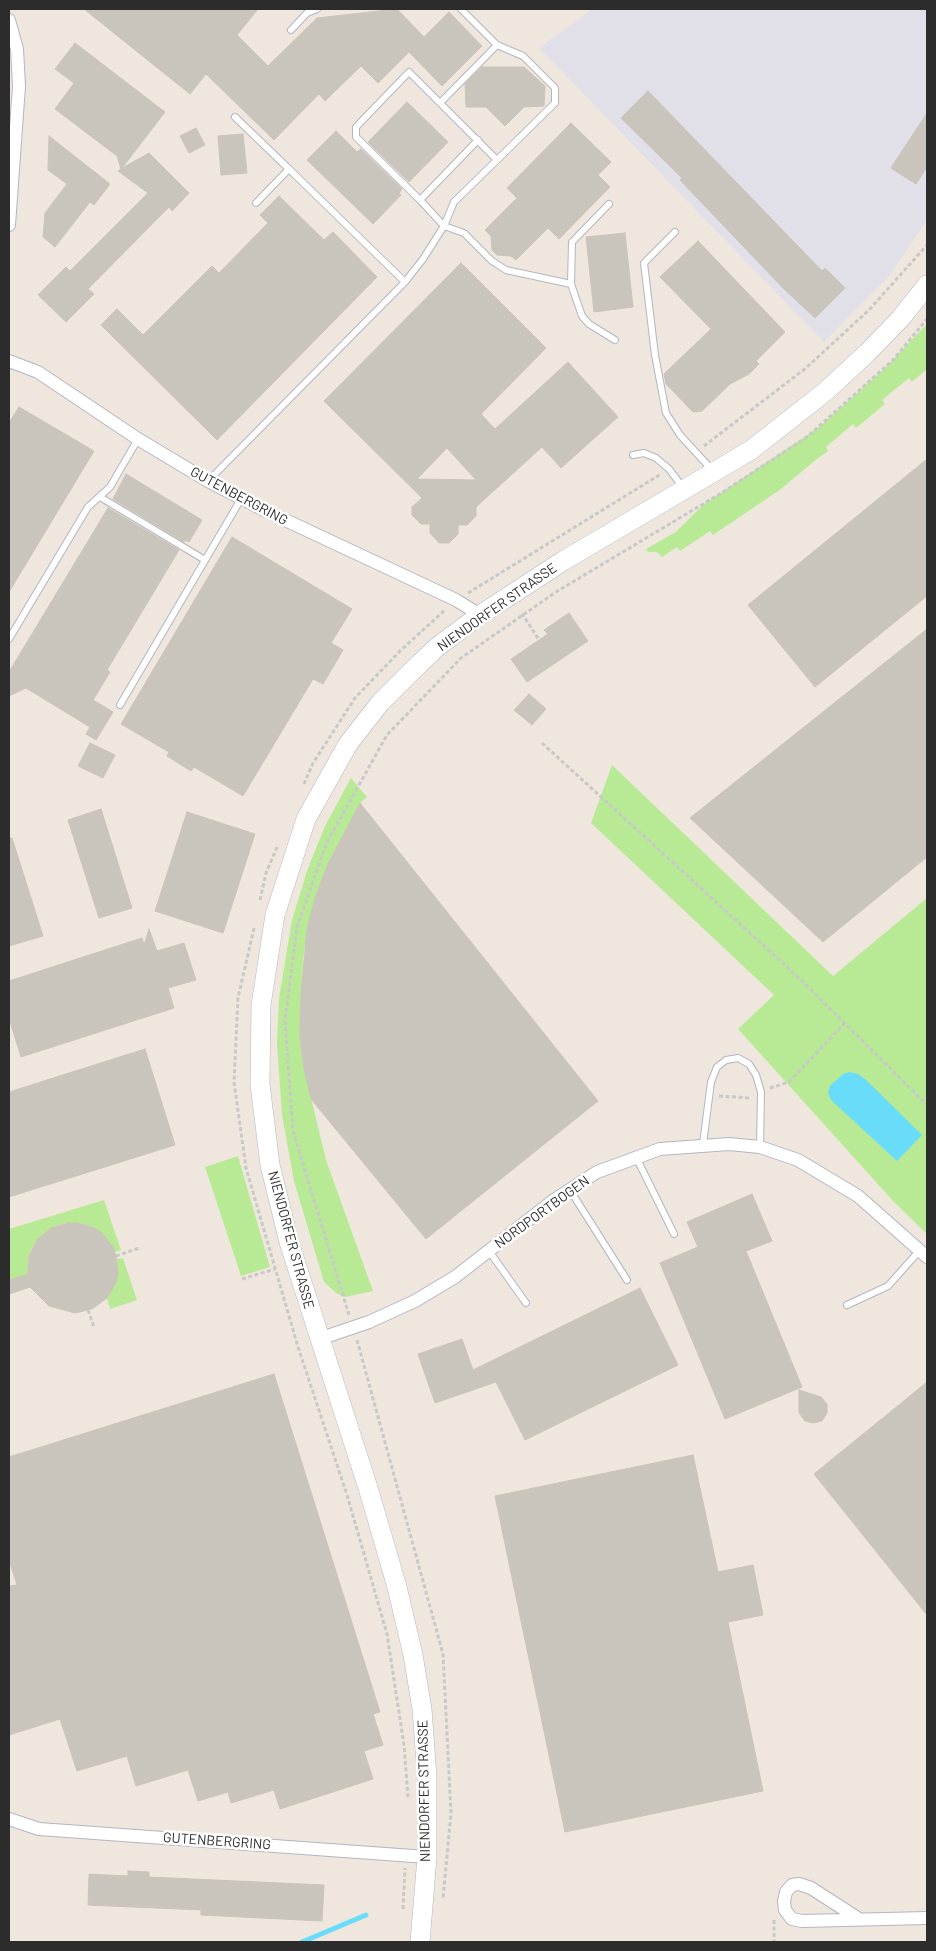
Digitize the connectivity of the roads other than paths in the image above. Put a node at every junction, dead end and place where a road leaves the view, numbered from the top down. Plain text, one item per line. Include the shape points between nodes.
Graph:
1 (317, 9) edge
2 (461, 9) edge
3 (9, 20) edge
4 (290, 30) dead end
5 (497, 46) junction
6 (440, 103) junction
7 (235, 116) dead end
8 (478, 140) junction
9 (497, 160) junction
10 (288, 169) junction
11 (420, 200) junction
12 (256, 203) dead end
13 (610, 204) dead end
14 (9, 224) edge
15 (444, 226) junction
16 (675, 232) dead end
17 (405, 282) junction
18 (571, 284) junction
19 (927, 284) edge
20 (615, 340) dead end
21 (9, 361) edge
22 (138, 439) junction
23 (632, 455) dead end
24 (714, 472) junction
25 (208, 481) junction
26 (685, 490) junction
27 (100, 497) junction
28 (241, 499) junction
29 (205, 560) junction
30 (480, 615) junction
31 (9, 639) edge
32 (120, 705) dead end
33 (703, 1144) junction
34 (760, 1147) junction
35 (636, 1157) junction
36 (570, 1190) junction
37 (674, 1234) dead end
38 (490, 1251) junction
39 (923, 1254) edge
40 (627, 1280) dead end
41 (526, 1304) dead end
42 (847, 1305) dead end
43 (319, 1338) junction
44 (9, 1818) edge
45 (426, 1857) junction
46 (927, 1918) edge
47 (859, 1919) junction
48 (420, 1942) edge

1 - 4 lane via 307,13
2 - 5 lane
3 - 14 street via 17,49 19,86
5 - 6 lane
5 - 9 lane via 522,56 536,68 555,88 555,103
6 - 8 lane
6 - 11 lane via 408,72 356,127 356,137
7 - 10 lane
8 - 9 lane
8 - 11 lane
9 - 15 lane via 454,202
10 - 12 lane
10 - 17 lane
11 - 15 lane
13 - 18 lane via 572,242
15 - 17 lane
15 - 18 lane via 464,233 492,261 506,270
16 - 24 lane via 644,263 654,355 666,412 680,435
17 - 25 lane
18 - 20 lane via 582,316
19 - 24 main road, NIENDORFER STRASSE via 901,318 826,391 751,450
21 - 22 street, GUTENBERGRING via 38,372
22 - 25 street, GUTENBERGRING
22 - 27 lane via 110,487
23 - 26 lane via 644,453 656,458
24 - 26 main road, NIENDORFER STRASSE
25 - 28 street, GUTENBERGRING
26 - 30 main road, NIENDORFER STRASSE via 563,561
27 - 29 lane
27 - 31 lane via 88,507
28 - 29 lane
28 - 30 street, GUTENBERGRING via 456,600
29 - 32 lane
30 - 43 main road, NIENDORFER STRASSE via 437,647 407,676 380,703 348,744 306,819 275,915 261,1005 260,1084 270,1165 289,1242
33 - 34 street, NORDPORTBOGEN
33 - 34 lane via 708,1096 717,1067 726,1060 738,1058 750,1064 756,1074 761,1095
33 - 35 street, NORDPORTBOGEN
34 - 39 street, NORDPORTBOGEN via 798,1160 827,1175 858,1196
35 - 36 street, NORDPORTBOGEN via 597,1172
35 - 37 lane
36 - 38 street, NORDPORTBOGEN
36 - 40 lane
38 - 41 lane
38 - 43 street, NORDPORTBOGEN via 415,1301 353,1328
39 - 42 lane via 888,1286
43 - 45 main road, NIENDORFER STRASSE via 369,1491 413,1655 422,1709 426,1767
44 - 45 street, GUTENBERGRING via 39,1829
45 - 48 main road, NIENDORFER STRASSE
46 - 47 street
47 - 47 street via 811,1888 792,1885 786,1892 785,1910 792,1919 827,1922

